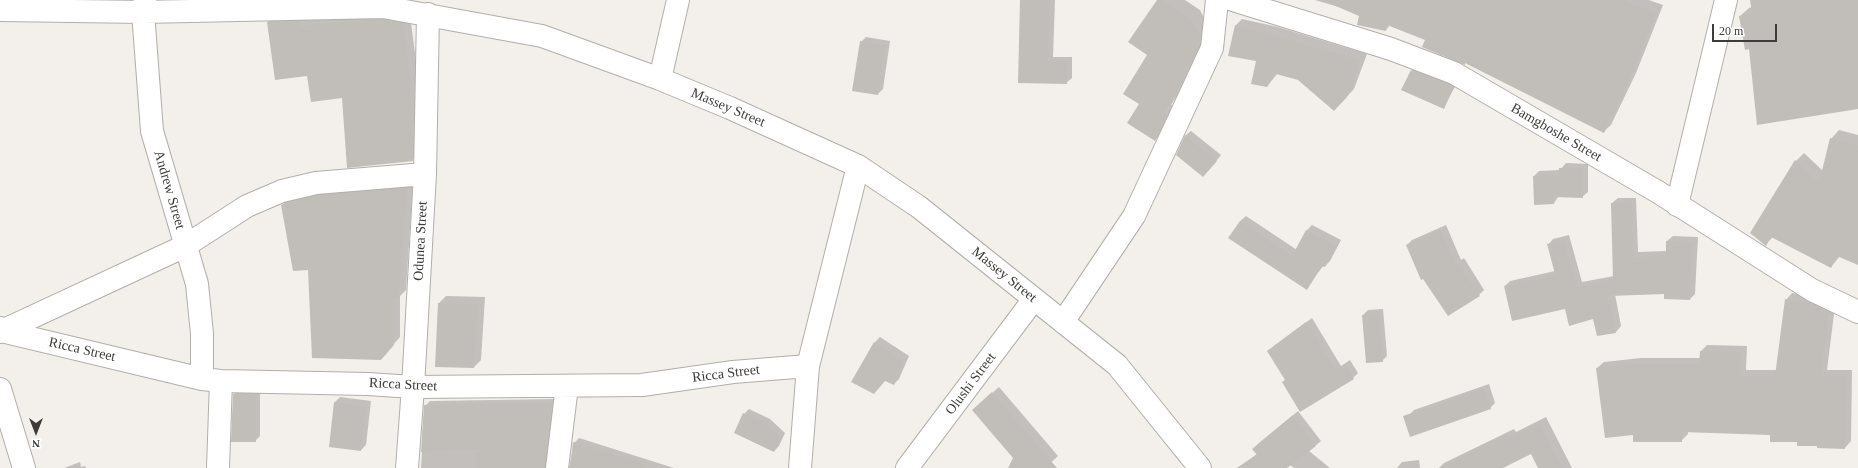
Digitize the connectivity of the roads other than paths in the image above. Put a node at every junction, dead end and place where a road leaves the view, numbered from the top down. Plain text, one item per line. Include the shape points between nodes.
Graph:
1 (678, 0) edge
2 (1218, 0) edge
3 (1233, 0) edge
4 (1726, 0) edge
5 (144, 6) edge
6 (0, 10) edge
7 (428, 14) junction
8 (660, 79) junction
9 (858, 166) junction
10 (425, 174) junction
11 (1677, 204) junction
12 (185, 246) junction
13 (1034, 299) junction
14 (1858, 312) edge
15 (1063, 322) junction
16 (0, 330) edge
17 (808, 366) junction
18 (212, 380) junction
19 (567, 386) junction
20 (413, 388) junction
21 (0, 390) edge
22 (24, 468) edge
23 (218, 468) edge
24 (407, 468) edge
25 (557, 468) edge
26 (800, 468) edge
27 (907, 468) edge
28 (1200, 468) edge

1 - 8 street
2 - 15 street via 1212,48 1134,216
3 - 11 street, Bamgboshe Street via 1390,49 1454,73
4 - 11 street
5 - 6 street, Massey Street
5 - 7 street, Massey Street via 383,7
5 - 12 street, Andrew Street via 152,131
7 - 8 street, Massey Street via 542,36
7 - 10 street, Odunea Street
8 - 9 street, Massey Street
9 - 13 street, Massey Street via 919,207
9 - 17 street
10 - 12 street via 316,183 282,191 247,206
10 - 20 street, Odunea Street
11 - 14 street, Bamgboshe Street via 1812,290
12 - 16 street
12 - 18 street, Andrew Street via 197,284 202,334
13 - 15 street, Massey Street
13 - 27 street, Olushi Street
15 - 28 street, Massey Street via 1118,365
16 - 18 street, Ricca Street
17 - 19 street, Ricca Street via 733,372 642,385
17 - 26 street
18 - 20 street, Ricca Street via 368,384
18 - 23 street, Andrew Street
19 - 20 street, Ricca Street
19 - 25 street
20 - 24 street, Odunea Street
21 - 22 street

